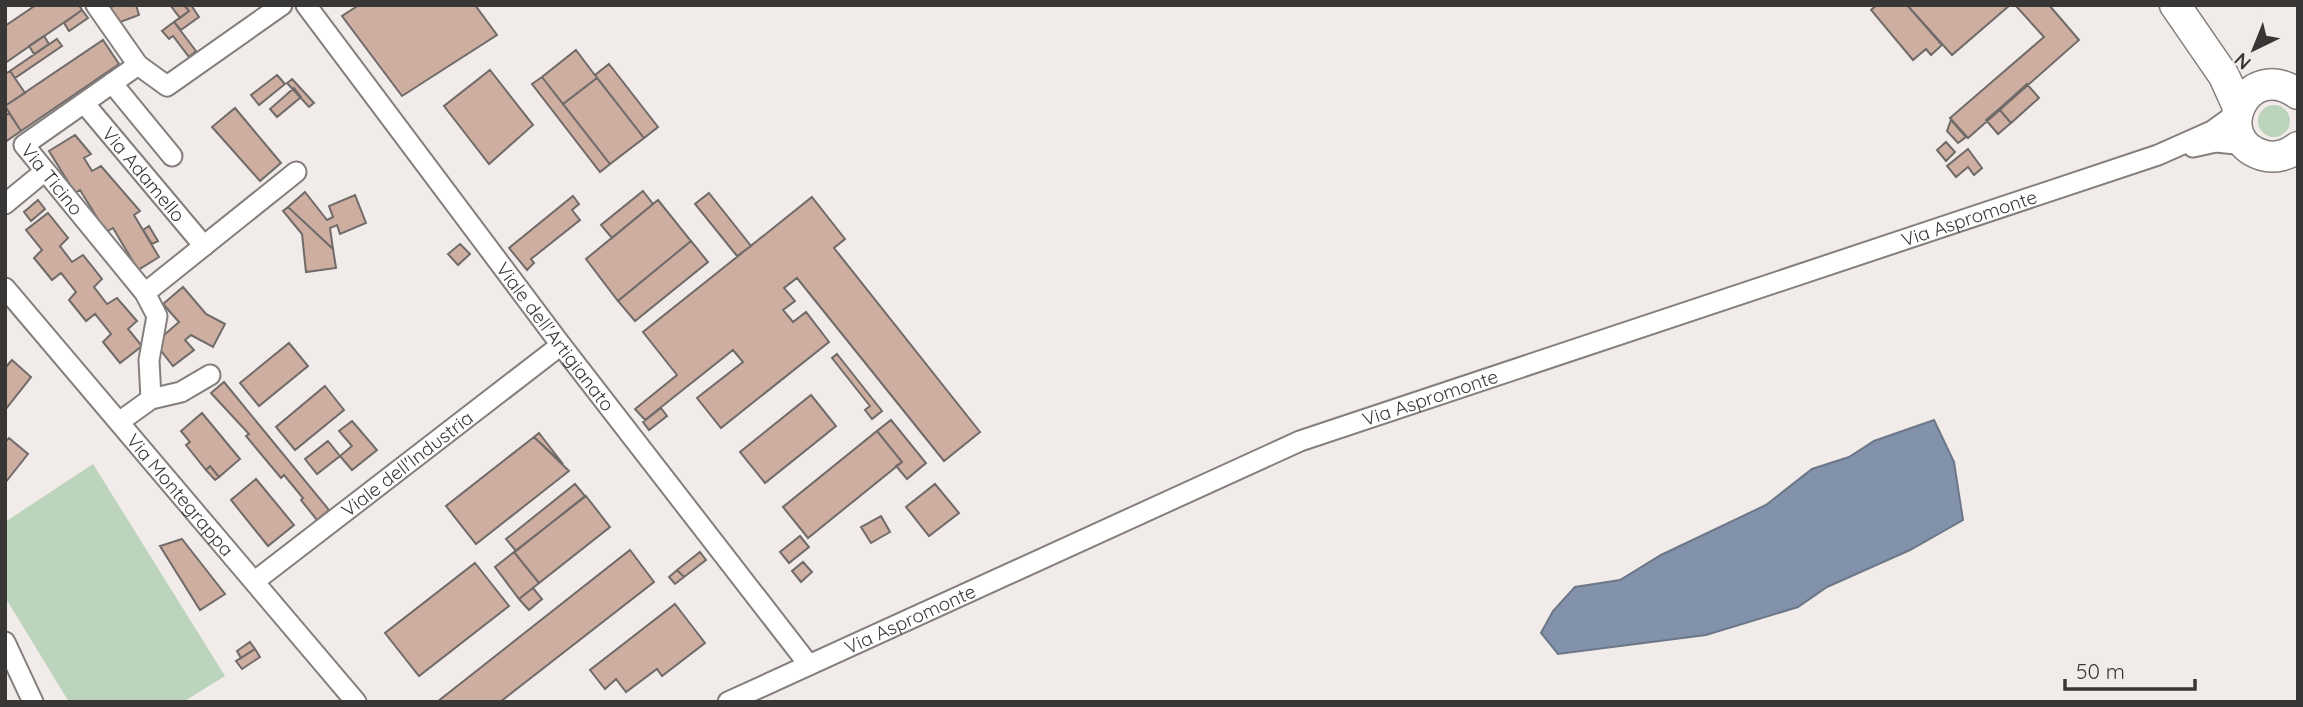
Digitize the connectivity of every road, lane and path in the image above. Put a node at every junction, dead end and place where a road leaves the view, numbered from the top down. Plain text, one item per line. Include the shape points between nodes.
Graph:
1 (96, 5) edge
2 (282, 5) edge
3 (306, 5) edge
4 (2180, 11) edge
5 (138, 65) junction
6 (112, 83) junction
7 (2266, 84) junction
8 (2298, 93) edge
9 (85, 103) junction
10 (2238, 110) junction
11 (2246, 145) junction
12 (2158, 155) junction
13 (172, 156) dead end
14 (2292, 158) edge
15 (45, 172) junction
16 (296, 172) dead end
17 (5, 204) edge
18 (204, 246) junction
19 (5, 288) edge
20 (145, 293) junction
21 (561, 345) junction
22 (210, 376) dead end
23 (151, 399) junction
24 (119, 422) junction
25 (255, 581) junction
26 (5, 642) edge
27 (809, 665) junction
28 (33, 702) edge
29 (356, 702) edge
30 (728, 702) edge

1 - 5 street
2 - 5 street via 167,86
3 - 21 street, Viale dell'Artigianato
4 - 7 main road via 2237,64
4 - 10 main road via 2224,76
5 - 6 street, Via Ticino
6 - 9 street, Via Ticino
6 - 13 street, Via Adamello
7 - 8 main road
7 - 10 main road via 2255,88
9 - 15 street, Via Ticino via 24,145
9 - 18 street, Via Adamello
10 - 11 main road via 2236,125
10 - 12 street, Via Aspromonte via 2212,131
11 - 12 street, Via Aspromonte via 2216,142
11 - 14 main road via 2256,153
12 - 27 street, Via Aspromonte via 1300,441
15 - 17 street
15 - 20 street, Via Ticino
16 - 18 street
18 - 20 street
19 - 24 street, Via Montegrappa
20 - 23 street, Via Ticino via 157,316 149,360
21 - 25 street, Viale dell'Industria
21 - 27 street, Viale dell'Artigianato
22 - 23 street via 181,392
23 - 24 street
24 - 25 street, Via Montegrappa
25 - 29 street, Via Montegrappa
26 - 28 street
27 - 30 street, Via Aspromonte

